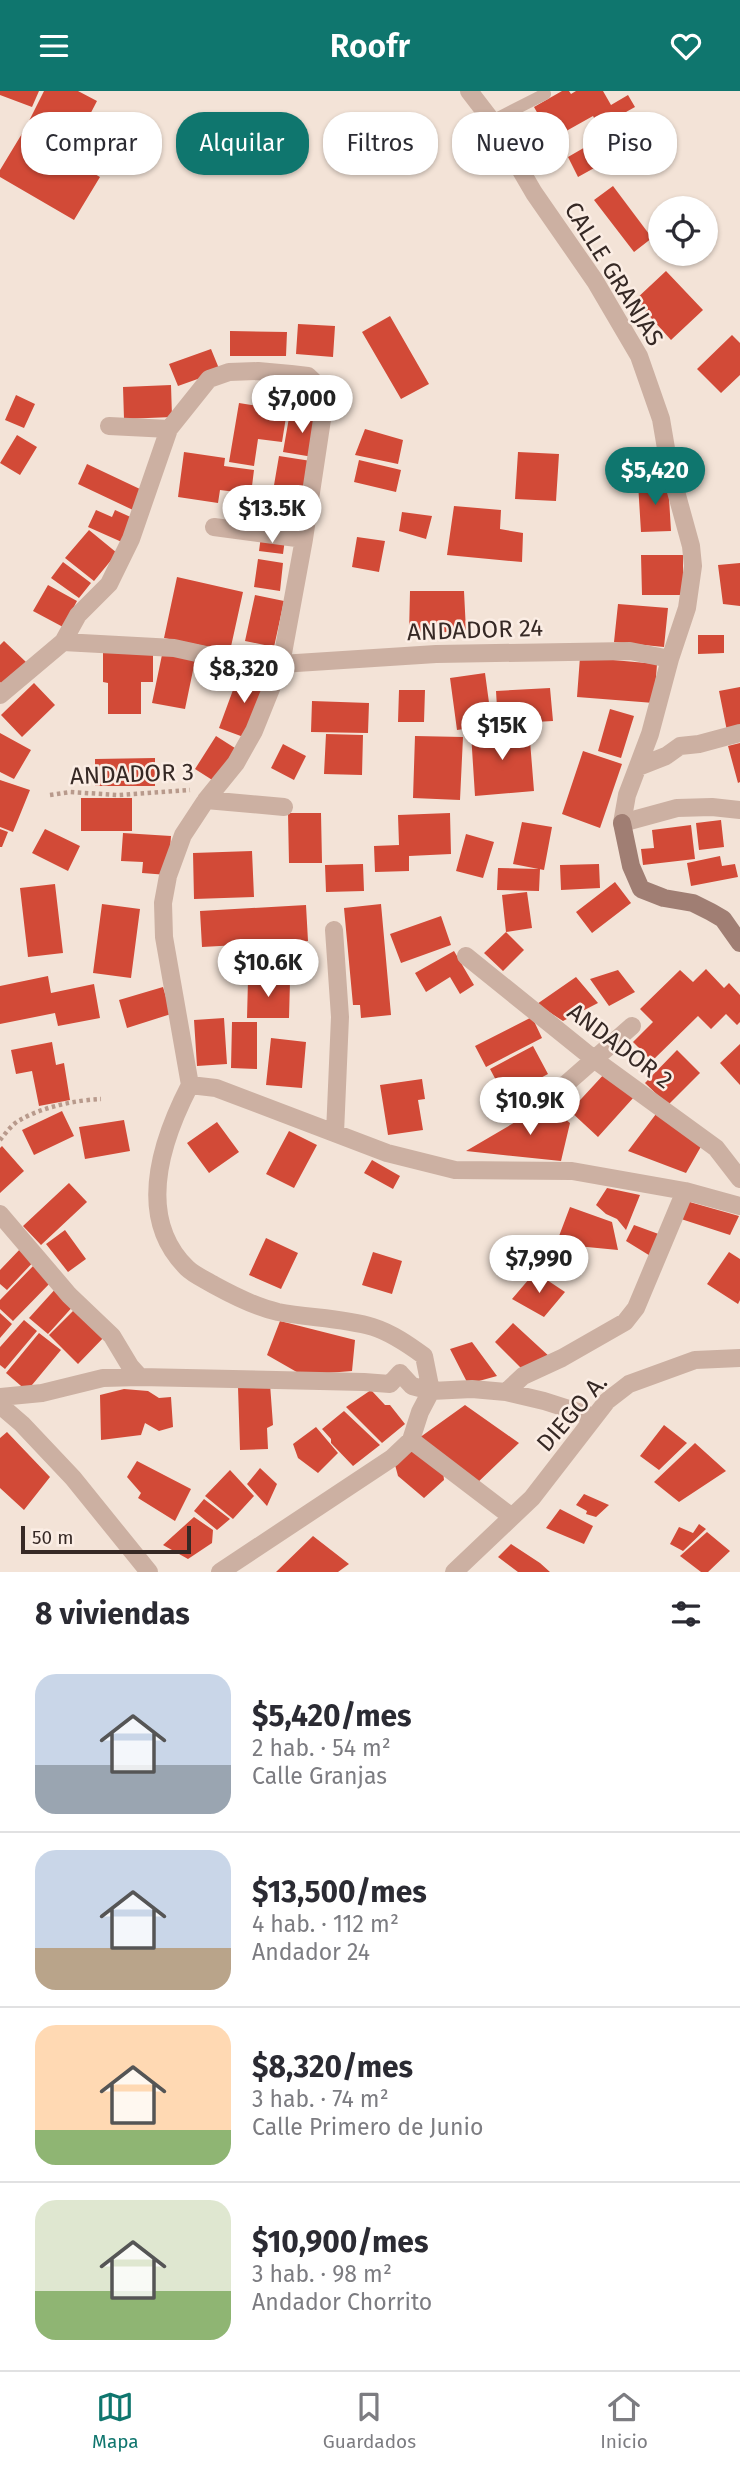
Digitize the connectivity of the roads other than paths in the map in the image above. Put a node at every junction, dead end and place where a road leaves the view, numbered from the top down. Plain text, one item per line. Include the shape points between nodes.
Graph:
1 (469, 91) edge
2 (545, 93) dead end
3 (485, 112) edge
4 (509, 112) edge
5 (524, 175) edge
6 (109, 426) dead end
7 (169, 429) junction
8 (215, 527) dead end
9 (304, 539) junction
10 (63, 642) junction
11 (670, 659) junction
12 (280, 668) junction
13 (0, 695) edge
14 (740, 733) edge
15 (638, 767) junction
16 (211, 794) junction
17 (284, 807) dead end
18 (740, 810) edge
19 (622, 823) junction
20 (334, 930) dead end
21 (740, 943) edge
22 (467, 956) dead end
23 (632, 1026) dead end
24 (595, 1061) junction
25 (190, 1085) junction
26 (537, 1104) dead end
27 (335, 1133) junction
28 (740, 1179) edge
29 (685, 1191) junction
30 (740, 1206) edge
31 (0, 1214) edge
32 (740, 1359) edge
33 (140, 1377) junction
34 (431, 1391) junction
35 (506, 1392) junction
36 (0, 1397) edge
37 (0, 1405) edge
38 (594, 1417) junction
39 (411, 1440) junction
40 (512, 1517) junction
41 (473, 1566) edge
42 (147, 1572) edge
43 (220, 1572) edge
44 (454, 1572) edge

1 - 3 street, CALLE GRANJAS
2 - 4 lane
5 - 11 street, CALLE GRANJAS via 639,356 661,419 693,566 687,608
6 - 7 street
7 - 9 street via 209,379 229,372 258,371 308,376 326,393
7 - 10 street via 131,539 109,584 78,615
8 - 9 street
9 - 12 street
10 - 12 street, ANDADOR 24 via 174,648
10 - 13 street
11 - 12 street, ANDADOR 24 via 630,651 436,654
11 - 15 street, CALLE GRANJAS
12 - 16 street via 254,731
14 - 15 street via 680,746
15 - 19 street, CALLE GRANJAS
16 - 17 street
16 - 25 street via 183,835 163,903 164,937
18 - 19 street via 677,809
19 - 21 street via 641,889 711,912 723,919
20 - 27 street via 340,1017
22 - 24 street, ANDADOR 2
23 - 24 street
24 - 26 street
24 - 28 street, ANDADOR 2 via 716,1148
25 - 27 street via 216,1088
25 - 34 street via 172,1121 159,1167 158,1210 168,1245 189,1270 232,1295 276,1311 373,1327 402,1340 424,1356
27 - 29 street via 387,1153 455,1170 572,1171
29 - 30 street
29 - 35 street via 636,1308 625,1322 523,1376
31 - 33 street via 111,1336
32 - 38 street, DIEGO A. via 695,1360 629,1384
33 - 34 street via 390,1384 400,1373 412,1386
33 - 36 street via 103,1378 42,1393
34 - 35 street
34 - 39 street
35 - 38 street
37 - 42 street via 73,1479
38 - 40 street, DIEGO A.
39 - 40 street
39 - 43 street via 392,1458
40 - 41 street, DIEGO A.
41 - 44 street, DIEGO A.

